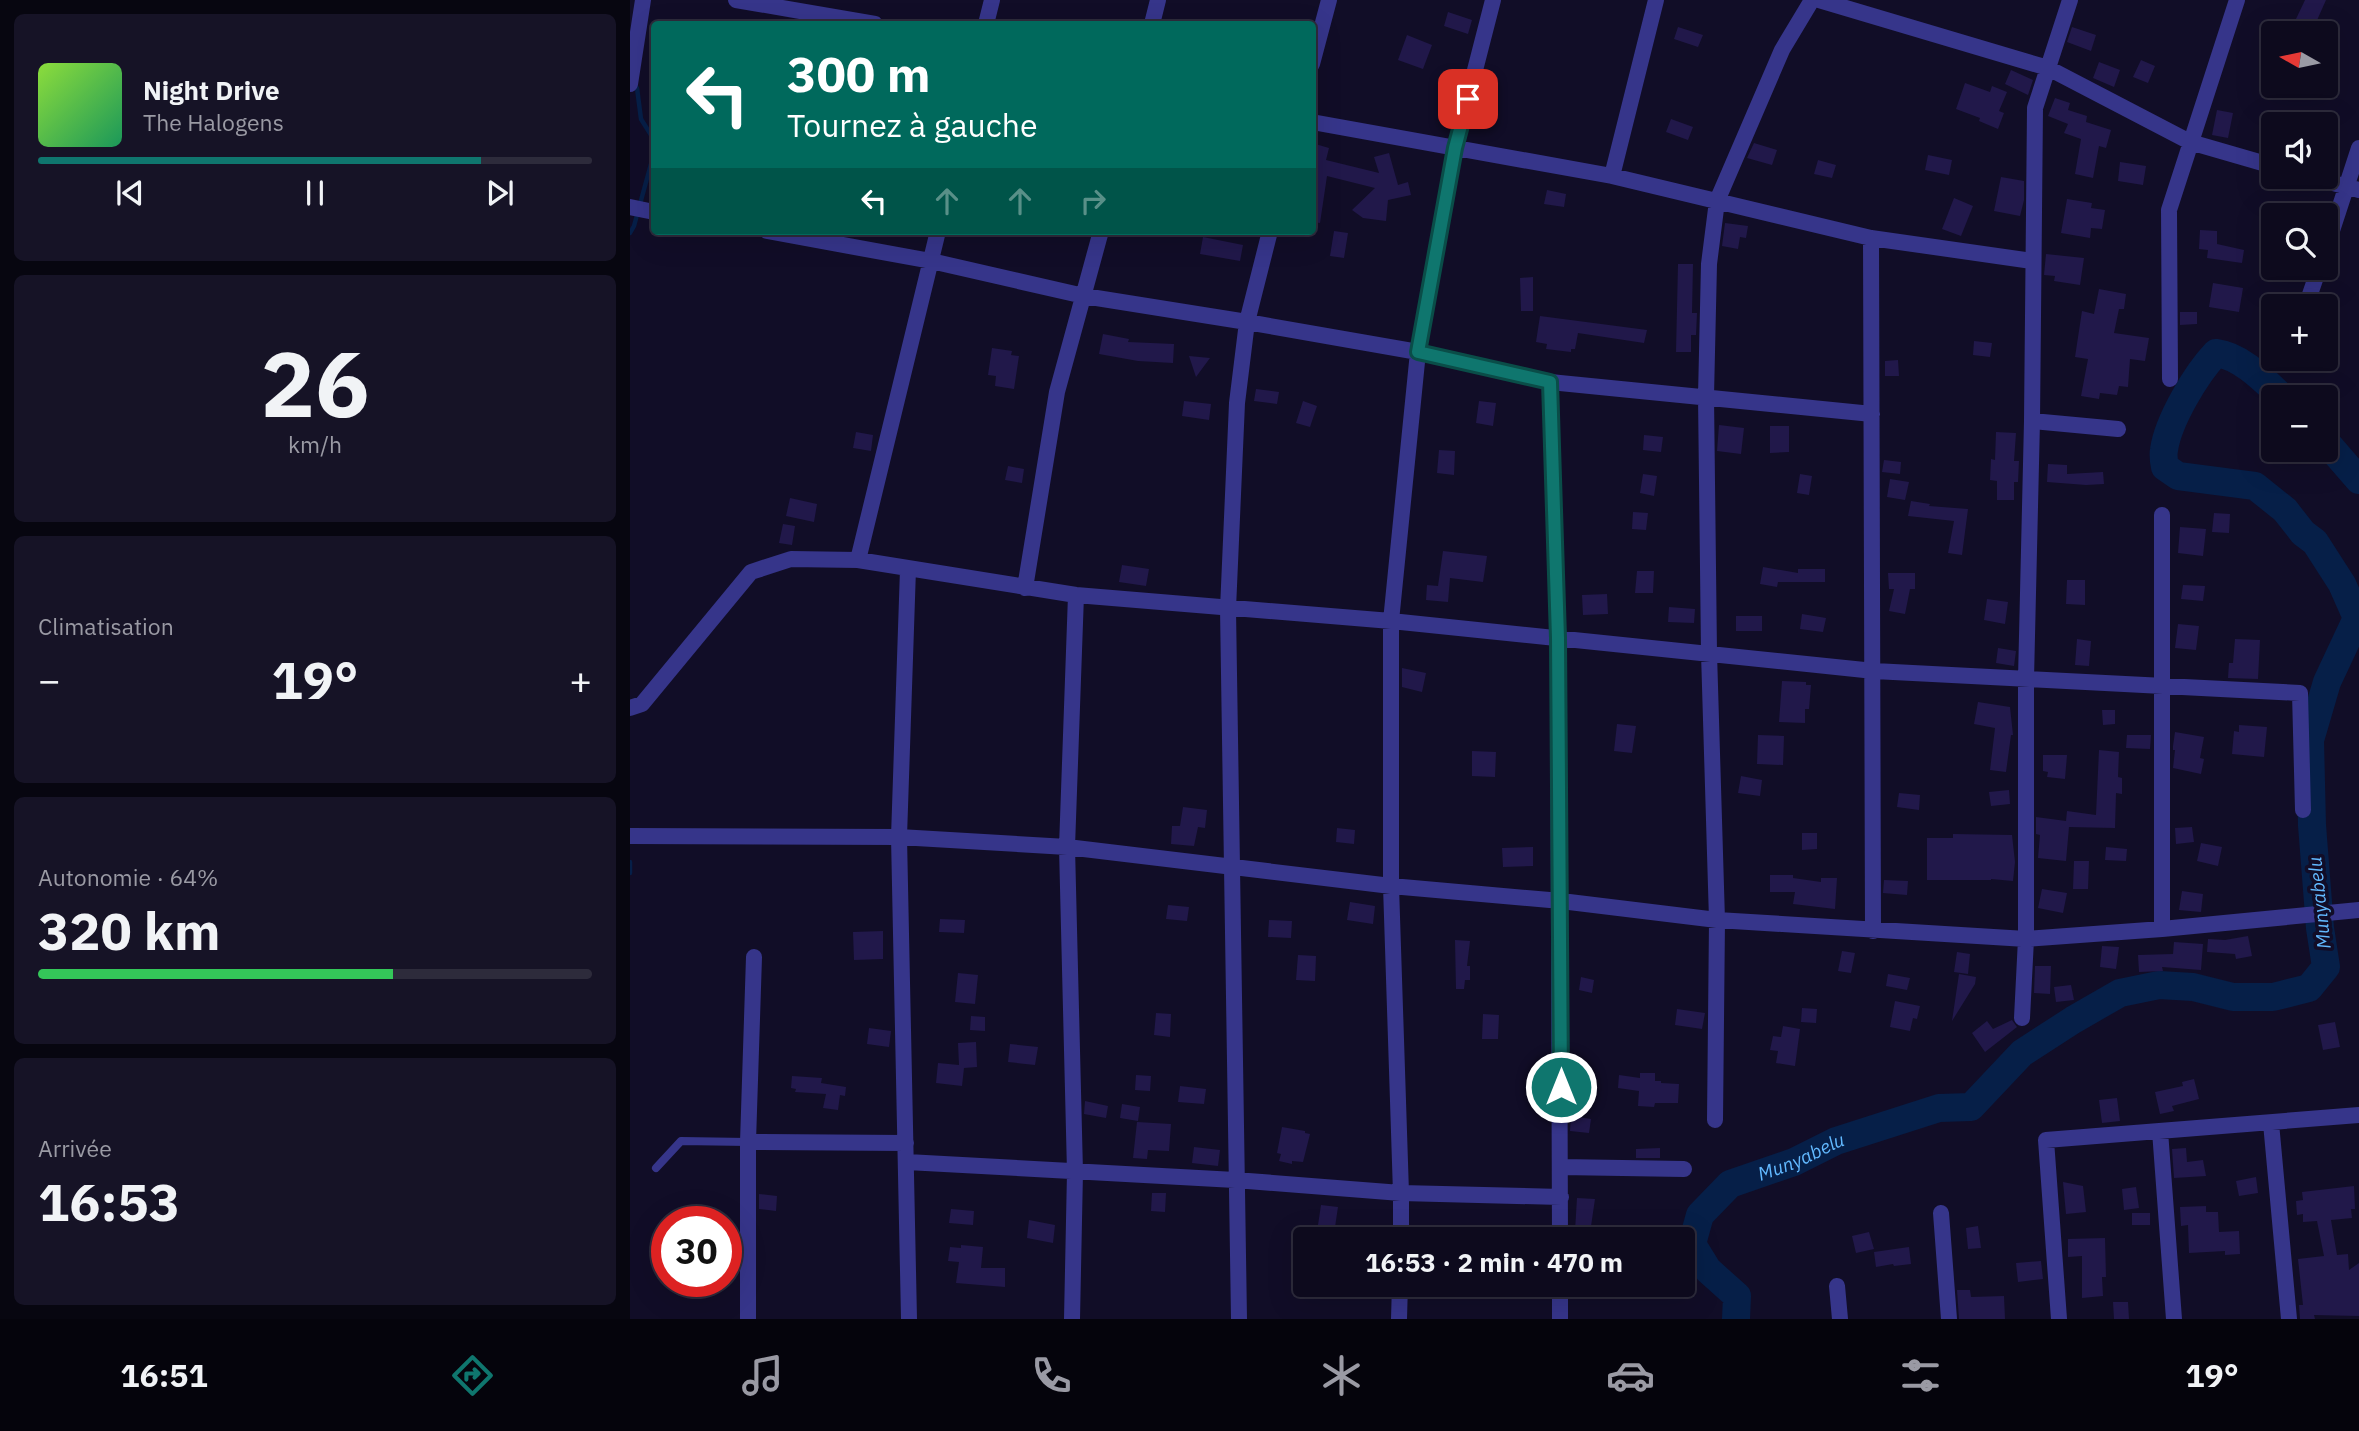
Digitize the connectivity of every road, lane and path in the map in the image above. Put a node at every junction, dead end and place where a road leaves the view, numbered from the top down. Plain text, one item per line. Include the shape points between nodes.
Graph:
1 (643, 0) edge
2 (736, 0) edge
3 (992, 0) edge
4 (1158, 0) edge
5 (1329, 0) edge
6 (1493, 0) edge
7 (1656, 0) edge
8 (1812, 0) edge
9 (1819, 0) edge
10 (2070, 0) edge
11 (2237, 0) edge
12 (821, 13) edge
13 (860, 21) edge
14 (987, 21) edge
15 (1153, 21) edge
16 (1316, 49) edge
17 (2048, 68) junction
18 (630, 84) edge
19 (1316, 123) edge
20 (2190, 142) junction
21 (1455, 148) junction
22 (2359, 148) edge
23 (2261, 163) edge
24 (1612, 176) junction
25 (2353, 189) edge
26 (1717, 201) junction
27 (2338, 222) edge
28 (793, 235) edge
29 (937, 235) edge
30 (1100, 235) edge
31 (1269, 235) edge
32 (1871, 238) junction
33 (931, 261) junction
34 (2032, 261) junction
35 (1084, 296) junction
36 (1247, 321) junction
37 (1418, 352) junction
38 (2170, 379) dead end
39 (1550, 382) junction
40 (1706, 396) junction
41 (1872, 414) junction
42 (2032, 421) junction
43 (2118, 429) dead end
44 (2162, 515) dead end
45 (858, 560) junction
46 (908, 569) junction
47 (1024, 588) junction
48 (1076, 595) junction
49 (1228, 609) junction
50 (1391, 621) junction
51 (1558, 638) junction
52 (1709, 653) junction
53 (1874, 671) junction
54 (2026, 679) junction
55 (2164, 685) junction
56 (630, 708) edge
57 (2303, 810) dead end
58 (630, 836) edge
59 (899, 837) junction
60 (1067, 847) junction
61 (1232, 866) junction
62 (1391, 886) junction
63 (1561, 901) junction
64 (2359, 910) edge
65 (1717, 920) junction
66 (2162, 929) junction
67 (1874, 931) junction
68 (2026, 939) junction
69 (754, 957) dead end
70 (2022, 1018) dead end
71 (2359, 1115) edge
72 (1715, 1120) dead end
73 (2271, 1122) junction
74 (2160, 1131) junction
75 (748, 1142) junction
76 (906, 1143) junction
77 (907, 1162) junction
78 (1561, 1167) junction
79 (656, 1168) dead end
80 (1684, 1169) dead end
81 (1075, 1172) junction
82 (1235, 1180) junction
83 (1401, 1193) junction
84 (1561, 1197) junction
85 (1941, 1213) dead end
86 (1401, 1227) edge
87 (1560, 1227) edge
88 (1837, 1286) dead end
89 (1400, 1297) edge
90 (1560, 1297) edge
91 (748, 1319) edge
92 (909, 1319) edge
93 (1072, 1319) edge
94 (1238, 1319) edge
95 (1399, 1319) edge
96 (1560, 1319) edge
97 (1840, 1319) edge
98 (1949, 1319) edge
99 (2059, 1319) edge
100 (2174, 1319) edge
101 (2289, 1319) edge

1 - 18 street
2 - 12 street
3 - 14 street
4 - 15 street
5 - 16 street
6 - 21 street
7 - 24 street
8 - 26 street via 1782,50
9 - 17 street
10 - 17 street
11 - 20 street
12 - 13 street
17 - 20 street
17 - 34 street via 2035,108
19 - 21 street
20 - 23 street
20 - 38 street via 2169,210
21 - 24 street
21 - 37 street
22 - 25 street
24 - 26 street
25 - 27 street
26 - 32 street
26 - 40 street via 1709,264
28 - 33 street
29 - 33 street
30 - 35 street
31 - 36 street
32 - 34 street
32 - 41 street
33 - 35 street
33 - 45 street
34 - 42 street
35 - 36 street
35 - 47 street via 1057,392
36 - 37 street
36 - 49 street via 1237,403
37 - 39 street
37 - 50 street
39 - 40 street
39 - 51 street
40 - 41 street
40 - 52 street
41 - 53 street
42 - 43 street
42 - 54 street
44 - 55 street
45 - 46 street
45 - 56 street via 791,559 751,572 642,704
46 - 47 street
46 - 59 street
47 - 48 street
48 - 49 street
48 - 60 street
49 - 50 street
49 - 61 street
50 - 51 street
50 - 62 street
51 - 52 street
51 - 63 street
52 - 53 street
52 - 65 street
53 - 54 street
53 - 67 street
54 - 55 street
54 - 68 street
55 - 57 street via 2300,692
55 - 66 street
58 - 59 street
59 - 60 street
59 - 76 street
60 - 61 street
60 - 81 street
61 - 62 street
61 - 82 street
62 - 63 street
62 - 83 street
63 - 65 street
63 - 78 street
64 - 66 street
65 - 67 street
65 - 72 street
66 - 68 street
67 - 68 street
68 - 70 street
69 - 75 street
71 - 73 street
73 - 74 street
73 - 101 street
74 - 99 street via 2046,1140
74 - 100 street
75 - 76 street
75 - 79 lane via 681,1141
75 - 91 street
76 - 77 street
77 - 81 street
77 - 92 street
78 - 80 street
78 - 84 street
81 - 82 street
81 - 93 street
82 - 83 street
82 - 94 street
83 - 84 street
83 - 86 street
84 - 87 street
85 - 98 street
88 - 97 street
89 - 95 street
90 - 96 street

